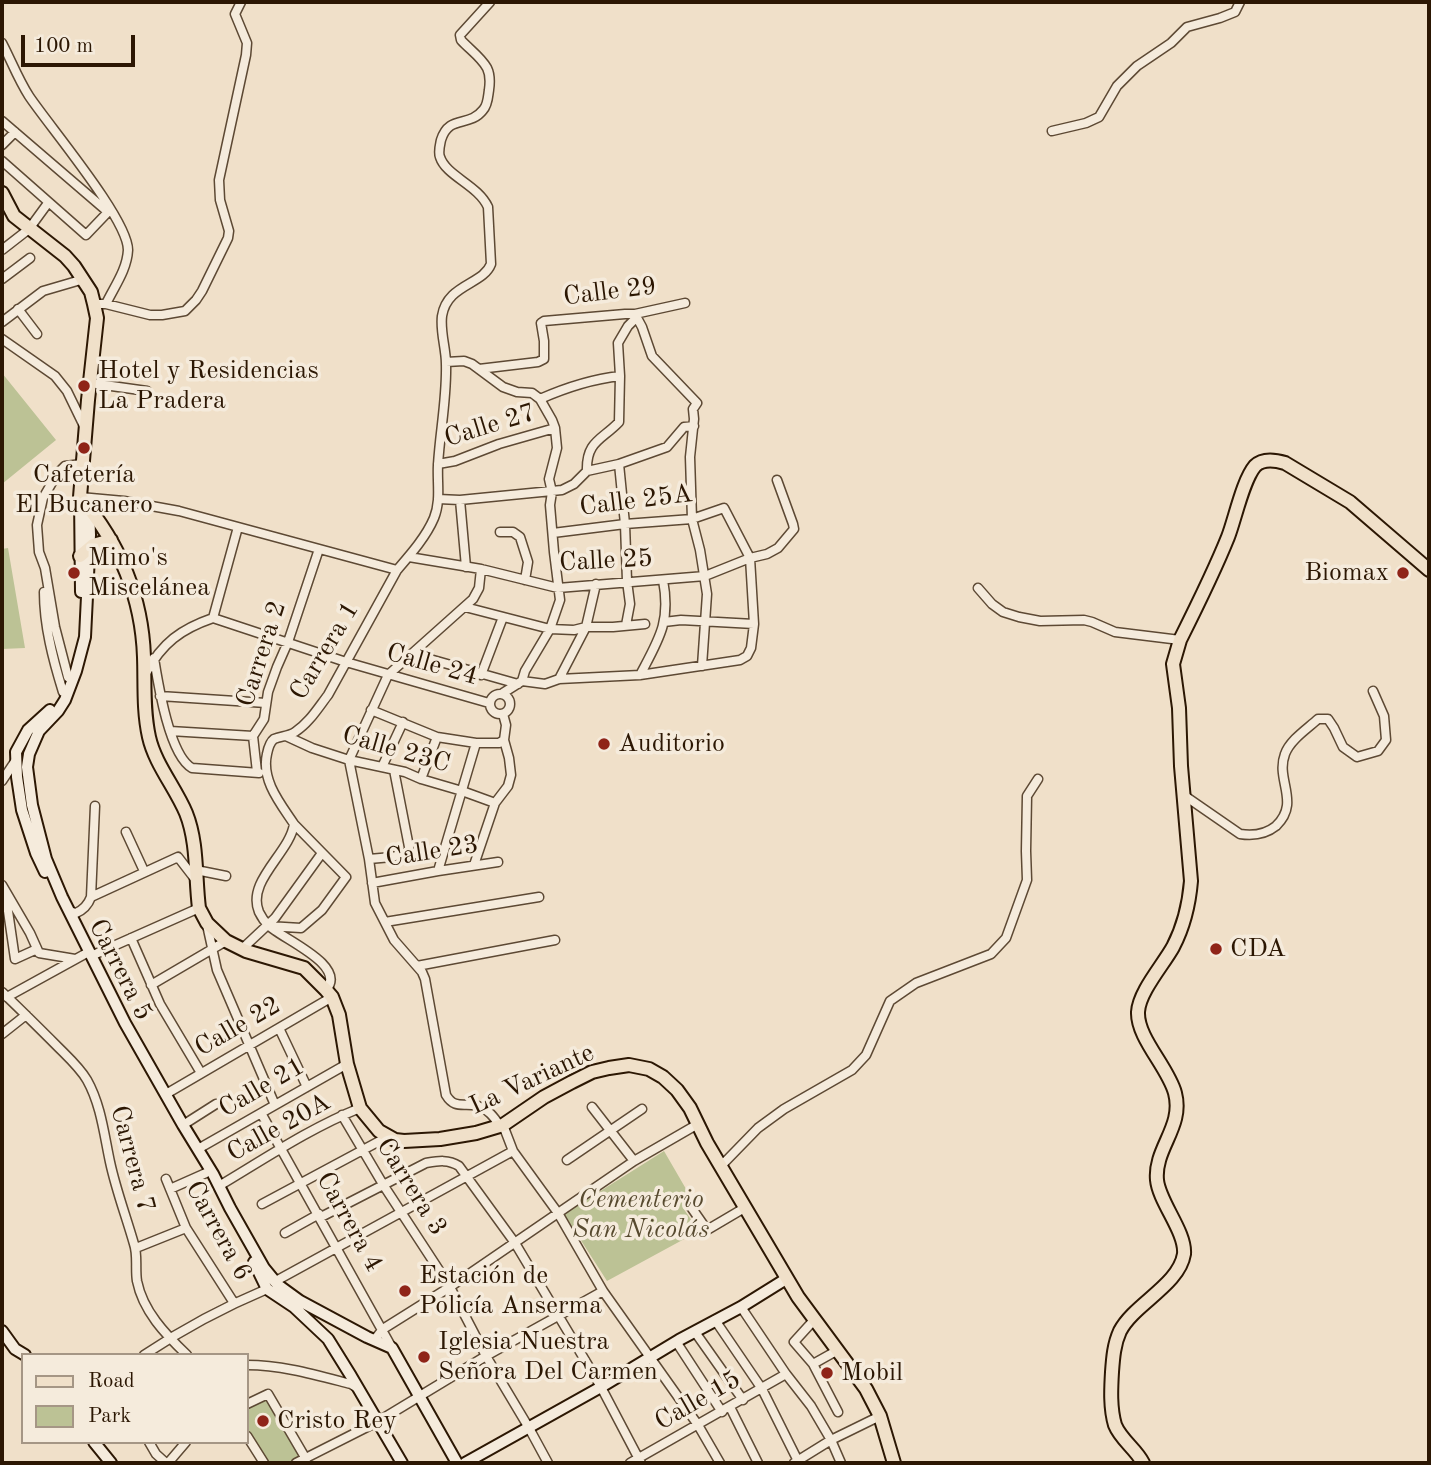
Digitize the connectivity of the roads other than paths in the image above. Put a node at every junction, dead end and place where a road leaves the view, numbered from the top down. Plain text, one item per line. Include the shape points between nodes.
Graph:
1 (241, 2) edge
2 (490, 2) edge
3 (1240, 2) edge
4 (2, 43) edge
5 (2, 121) edge
6 (1052, 131) dead end
7 (15, 132) junction
8 (2, 145) edge
9 (2, 161) edge
10 (3, 201) edge
11 (48, 203) junction
12 (29, 229) junction
13 (2, 250) edge
14 (30, 258) dead end
15 (2, 279) edge
16 (84, 279) junction
17 (685, 303) dead end
18 (100, 304) junction
19 (18, 309) junction
20 (636, 316) junction
21 (2, 322) edge
22 (37, 334) dead end
23 (2, 339) edge
24 (446, 362) junction
25 (479, 369) junction
26 (620, 376) junction
27 (90, 383) junction
28 (147, 391) dead end
29 (540, 399) junction
30 (694, 426) junction
31 (555, 428) junction
32 (85, 437) junction
33 (82, 464) junction
34 (438, 464) junction
35 (620, 464) junction
36 (587, 471) junction
37 (777, 480) dead end
38 (552, 492) junction
39 (438, 499) junction
40 (460, 500) junction
41 (85, 502) junction
42 (692, 519) junction
43 (625, 524) junction
44 (238, 527) junction
45 (500, 532) dead end
46 (553, 533) junction
47 (111, 540) junction
48 (319, 549) junction
49 (84, 551) junction
50 (409, 557) junction
51 (750, 558) junction
52 (466, 567) junction
53 (45, 568) junction
54 (481, 569) junction
55 (397, 570) junction
56 (1429, 570) edge
57 (705, 576) junction
58 (525, 580) junction
59 (663, 580) junction
60 (627, 581) junction
61 (596, 584) junction
62 (558, 588) junction
63 (978, 588) dead end
64 (465, 607) junction
65 (503, 617) junction
66 (213, 618) junction
67 (705, 621) junction
68 (664, 622) junction
69 (645, 624) dead end
70 (754, 624) junction
71 (626, 625) junction
72 (586, 627) junction
73 (550, 629) junction
74 (1180, 640) junction
75 (288, 642) junction
76 (412, 654) junction
77 (154, 658) junction
78 (346, 662) junction
79 (702, 666) junction
80 (388, 675) junction
81 (481, 675) junction
82 (640, 675) junction
83 (68, 677) junction
84 (144, 677) junction
85 (559, 679) junction
86 (520, 683) junction
87 (1373, 691) dead end
88 (63, 692) junction
89 (503, 693) junction
90 (160, 696) junction
91 (265, 703) junction
92 (489, 703) junction
93 (371, 710) junction
94 (503, 715) junction
95 (404, 722) junction
96 (170, 731) junction
97 (253, 736) junction
98 (286, 736) junction
99 (437, 737) junction
100 (504, 740) junction
101 (477, 743) junction
102 (16, 760) junction
103 (349, 760) junction
104 (382, 768) junction
105 (394, 770) junction
106 (261, 773) junction
107 (421, 779) junction
108 (1038, 779) dead end
109 (2, 781) edge
110 (463, 791) junction
111 (1185, 796) junction
112 (495, 803) junction
113 (95, 806) dead end
114 (294, 824) junction
115 (126, 832) dead end
116 (322, 853) junction
117 (369, 859) junction
118 (498, 862) dead end
119 (474, 865) junction
120 (438, 871) junction
121 (144, 872) junction
122 (196, 876) junction
123 (226, 876) dead end
124 (372, 883) junction
125 (2, 885) edge
126 (539, 897) dead end
127 (90, 900) junction
128 (199, 908) junction
129 (69, 911) junction
130 (385, 922) junction
131 (207, 923) junction
132 (268, 925) junction
133 (131, 938) junction
134 (555, 940) dead end
135 (226, 941) junction
136 (213, 948) junction
137 (37, 949) junction
138 (242, 949) junction
139 (84, 956) junction
140 (417, 966) junction
141 (151, 985) junction
142 (329, 993) junction
143 (4, 995) edge
144 (26, 1014) junction
145 (279, 1028) junction
146 (2, 1034) edge
147 (250, 1045) junction
148 (347, 1064) junction
149 (201, 1073) junction
150 (307, 1087) junction
151 (166, 1094) junction
152 (216, 1104) dead end
153 (275, 1105) junction
154 (360, 1108) junction
155 (592, 1108) dead end
156 (642, 1109) dead end
157 (261, 1113) junction
158 (342, 1115) junction
159 (698, 1124) junction
160 (183, 1125) junction
161 (502, 1125) junction
162 (611, 1131) junction
163 (387, 1137) junction
164 (281, 1147) junction
165 (198, 1149) junction
166 (362, 1149) junction
167 (513, 1152) junction
168 (567, 1160) dead end
169 (634, 1161) junction
170 (722, 1166) junction
171 (206, 1173) junction
172 (467, 1177) junction
173 (166, 1179) dead end
174 (301, 1182) junction
175 (219, 1186) junction
176 (384, 1186) junction
177 (170, 1189) junction
178 (262, 1204) dead end
179 (691, 1207) dead end
180 (746, 1208) junction
181 (401, 1213) junction
182 (558, 1213) junction
183 (320, 1215) junction
184 (186, 1228) junction
185 (285, 1233) dead end
186 (515, 1243) junction
187 (135, 1248) junction
188 (335, 1248) junction
189 (786, 1279) junction
190 (271, 1285) junction
191 (450, 1287) junction
192 (603, 1291) junction
193 (234, 1303) junction
194 (741, 1307) junction
195 (559, 1316) junction
196 (715, 1320) junction
197 (814, 1320) junction
198 (383, 1329) junction
199 (2, 1331) edge
200 (695, 1332) junction
201 (170, 1338) junction
202 (375, 1339) junction
203 (677, 1343) junction
204 (392, 1348) junction
205 (838, 1350) junction
206 (22, 1353) edge
207 (147, 1353) edge
208 (185, 1353) edge
209 (486, 1356) junction
210 (651, 1358) junction
211 (813, 1364) junction
212 (248, 1365) edge
213 (786, 1374) junction
214 (601, 1387) junction
215 (358, 1388) junction
216 (762, 1389) junction
217 (421, 1397) junction
218 (743, 1400) junction
219 (248, 1404) edge
220 (726, 1410) junction
221 (838, 1412) dead end
222 (880, 1416) junction
223 (377, 1422) junction
224 (698, 1425) junction
225 (529, 1428) junction
226 (248, 1438) edge
227 (831, 1440) junction
228 (96, 1444) edge
229 (150, 1444) edge
230 (184, 1444) edge
231 (306, 1459) junction
232 (637, 1462) edge
233 (797, 1462) edge
234 (111, 1463) edge
235 (167, 1463) edge
236 (264, 1463) edge
237 (296, 1463) edge
238 (402, 1463) edge
239 (457, 1463) edge
240 (465, 1463) edge
241 (548, 1463) edge
242 (720, 1463) edge
243 (758, 1463) edge
244 (841, 1463) edge
245 (894, 1463) edge
246 (1143, 1463) edge

1 - 18 street via 235,14 247,43 246,55 219,180 229,231 224,247 196,300 185,311 150,315
2 - 24 street via 460,35 487,69 486,107 474,118 445,130 440,157 487,203 491,264 446,304 442,317
3 - 6 street via 1235,12 1187,27 1137,66 1116,86 1099,117
4 - 18 street via 28,94 71,151 127,241 124,267
5 - 7 street
7 - 8 street
7 - 11 street via 108,212 86,235
9 - 11 street
10 - 12 main road
11 - 12 street
12 - 13 street
12 - 16 main road via 65,256
14 - 15 street
16 - 18 main road
16 - 19 street via 43,291
17 - 20 street, Calle 29
18 - 27 main road, Carrera 5
19 - 21 street
19 - 22 street
20 - 25 street, Calle 29 via 625,313 544,321 544,359
20 - 26 street via 618,343
20 - 30 street via 652,356 697,403
23 - 32 street via 55,376 71,398
24 - 25 street via 464,360
24 - 34 street
25 - 29 street via 503,387
26 - 29 street via 599,378
26 - 36 street via 619,422 594,443
27 - 28 street
27 - 32 main road, Carrera 5
29 - 31 street
30 - 35 street, Calle 25A via 684,426 667,447
30 - 42 street
31 - 34 street, Calle 27
31 - 38 street via 557,448 549,479
32 - 33 main road, Carrera 5
33 - 41 main road, Carrera 5
33 - 53 street via 65,466 43,498 37,539
34 - 39 street
35 - 36 street, Calle 25A
35 - 43 street
36 - 38 street via 574,484
37 - 51 street, Calle 25 via 794,529 778,548
38 - 40 street
38 - 46 street
39 - 40 street
39 - 50 street, Carrera 1 via 434,518
40 - 52 street
41 - 44 street via 124,501
41 - 47 main road
41 - 49 street, Carrera 5
42 - 43 street, Calle 25A
42 - 51 street, Calle 25A via 724,508
42 - 57 street
43 - 46 street, Calle 25A
43 - 60 street
44 - 48 street
44 - 66 street
45 - 58 street via 520,537 528,562
46 - 62 street
47 - 49 main road
47 - 84 main road via 137,606
48 - 55 street
48 - 75 street, Carrera 2
49 - 83 street, Carrera 5 via 81,620
49 - 129 street, Carrera 5 via 85,637 65,700 38,731 27,767 46,859
50 - 52 street, Calle 25
50 - 55 street, Carrera 1
51 - 57 street, Calle 25
51 - 70 street
52 - 54 street, Calle 25
53 - 83 street
53 - 88 street via 47,631
54 - 58 street, Calle 25
54 - 64 street via 479,588
55 - 78 street, Carrera 1
56 - 74 main road via 1350,502 1285,463 1261,462 1247,482 1221,553
57 - 59 street, Calle 25
57 - 67 street
58 - 62 street, Calle 25
59 - 60 street, Calle 25
59 - 68 street via 667,600
60 - 61 street, Calle 25
60 - 71 street via 630,604
61 - 62 street, Calle 25
61 - 72 street
62 - 73 street via 560,600
63 - 74 street via 1003,612 1019,617 1084,620 1115,632
64 - 65 street
64 - 76 street
65 - 73 street
65 - 81 street
66 - 75 street, Calle 24
66 - 77 street via 180,632
67 - 68 street
67 - 70 street
67 - 79 street
68 - 82 street
69 - 71 street
70 - 79 street via 747,656
71 - 72 street
72 - 73 street
72 - 85 street
73 - 86 street
74 - 111 main road via 1173,664
75 - 78 street, Calle 24
75 - 91 street, Carrera 2
76 - 80 street
76 - 81 street
77 - 84 street
77 - 90 street
78 - 80 street, Calle 24
78 - 98 street, Carrera 1 via 315,713
79 - 82 street
80 - 92 street, Calle 24
80 - 93 street
81 - 86 street
82 - 85 street
83 - 88 street, Carrera 5
84 - 122 main road via 149,738 187,814
85 - 86 street via 545,684
86 - 89 street
87 - 111 street via 1384,716 1387,740 1378,751 1357,757 1343,747 1328,719 1318,719 1285,754 1288,809 1273,828 1258,835 1240,834
88 - 102 street, Carrera 5 via 28,730
89 - 92 street via 491,697
89 - 94 street via 510,705
90 - 91 street
90 - 96 street
91 - 97 street, Carrera 2 via 264,719
92 - 94 street
93 - 95 street
93 - 103 street
94 - 100 street
95 - 99 street
95 - 104 street
96 - 97 street
96 - 106 street via 185,764 192,768
97 - 106 street, Carrera 2
98 - 103 street, Calle 23C
98 - 106 street, Carrera 1 via 269,745
99 - 101 street
99 - 107 street
100 - 101 street
100 - 112 street via 511,775
101 - 110 street
102 - 109 street
102 - 139 street, Carrera 5 via 22,810 36,853
103 - 104 street, Calle 23C
103 - 117 street
104 - 105 street, Calle 23C
105 - 107 street, Calle 23C
105 - 117 street via 410,852
106 - 114 street
107 - 110 street, Calle 23C
108 - 170 street via 1027,796 1027,880 1006,938 992,954 916,983 890,1001 866,1055 852,1070 758,1128
110 - 112 street, Calle 23C
110 - 120 street
111 - 246 main road via 1191,881 1186,914 1138,1014 1177,1102 1176,1121 1159,1160 1157,1179 1184,1255 1168,1282 1120,1332 1111,1386 1116,1426
112 - 119 street
113 - 127 street
114 - 116 street
114 - 132 street via 257,894 258,909
115 - 121 street
116 - 132 street
116 - 132 street via 346,877 302,928
117 - 124 street
118 - 119 street, Calle 23
119 - 120 street, Calle 23
120 - 124 street, Calle 23
121 - 122 street via 178,857
121 - 127 street
122 - 123 street
122 - 128 main road
124 - 130 street
125 - 137 street
125 - 137 street via 15,959
126 - 130 street
127 - 129 street via 76,913
128 - 131 main road
128 - 133 street
129 - 139 street, Carrera 5
130 - 140 street via 401,950
131 - 135 main road
131 - 136 street
132 - 138 street
132 - 142 street via 328,969 332,979
133 - 139 street
133 - 141 street
134 - 140 street
135 - 136 street
135 - 138 main road
136 - 141 street
136 - 147 street via 217,970
137 - 139 street via 39,953
138 - 142 main road via 304,968
139 - 143 street
139 - 151 street, Carrera 5
139 - 171 street, Carrera 5
140 - 161 street via 425,979 448,1100 483,1108
141 - 149 street
142 - 145 street, Calle 22
142 - 148 main road via 339,1015
143 - 144 street, Carrera 7
144 - 146 street
144 - 187 street, Carrera 7 via 77,1067 93,1093 114,1184
145 - 147 street, Calle 22
145 - 150 street
147 - 149 street, Calle 22
147 - 153 street
148 - 150 street, Calle 21
148 - 154 main road
149 - 151 street, Calle 22
150 - 153 street, Calle 21
151 - 160 street, Carrera 5
152 - 160 street
153 - 157 street, Calle 21
154 - 158 street, Calle 20A
154 - 163 main road
155 - 162 street
156 - 162 street
157 - 164 street, Carrera 4
157 - 165 street, Calle 21
158 - 164 street, Calle 20A
158 - 166 street, Carrera 3
159 - 161 main road, La Variante via 663,1077 629,1065 582,1077
159 - 169 street
159 - 170 main road, La Variante
160 - 165 street, Carrera 5
161 - 163 main road, La Variante via 440,1139
161 - 167 street
162 - 168 street
162 - 169 street
163 - 166 street
164 - 174 street, Carrera 4
164 - 175 street, Calle 20A
165 - 175 street, Carrera 5
166 - 174 street
166 - 176 street, Carrera 3
167 - 172 street
167 - 182 street
169 - 182 street
170 - 180 main road, La Variante
171 - 177 street
171 - 190 street, Carrera 5
172 - 176 street via 459,1166 444,1161 426,1163
172 - 181 street
172 - 186 street
173 - 177 street, Carrera 6
174 - 178 street
174 - 183 street, Carrera 4
175 - 190 street, Carrera 5
176 - 181 street, Carrera 3
176 - 183 street
177 - 184 street, Carrera 6
179 - 180 street via 707,1230
180 - 189 main road, La Variante
181 - 188 street
181 - 191 street, Carrera 3
182 - 186 street
182 - 192 street
183 - 185 street
183 - 188 street, Carrera 4
184 - 187 street
184 - 193 street, Carrera 6
186 - 191 street
186 - 195 street
187 - 201 street, Carrera 7 via 141,1297
188 - 190 street
188 - 198 street, Carrera 4
189 - 194 street
189 - 197 main road, La Variante
190 - 193 street
190 - 202 street, Carrera 5
190 - 215 street, Carrera 5 via 328,1339
191 - 198 street
191 - 209 street, Carrera 3
192 - 195 street
192 - 210 street
193 - 201 street
194 - 196 street
194 - 213 street
195 - 209 street
195 - 214 street
196 - 200 street
196 - 216 street
197 - 205 main road, La Variante
197 - 211 street via 794,1342
198 - 202 street
198 - 204 street, Carrera 4
199 - 206 street
200 - 203 street
200 - 218 street
201 - 207 street
201 - 208 street, Carrera 7
202 - 204 street, Carrera 5
203 - 210 street
203 - 220 street
204 - 217 street, Carrera 4
205 - 211 street
205 - 222 main road, La Variante
209 - 217 street
209 - 225 street, Carrera 3
210 - 214 street
210 - 224 street
211 - 221 street
212 - 215 street via 291,1369
213 - 216 street, Calle 15
213 - 227 street
214 - 225 street
214 - 232 street
215 - 223 street, Carrera 5
216 - 218 street, Calle 15
216 - 233 street
217 - 223 street
217 - 239 street, Carrera 4
218 - 220 street, Calle 15
219 - 231 street via 268,1394
220 - 224 street, Calle 15
220 - 243 street
222 - 227 street
222 - 245 main road, La Variante
223 - 231 street
223 - 238 street, Carrera 5
224 - 232 street, Calle 15
224 - 242 street
225 - 240 street
225 - 241 street, Carrera 3
226 - 236 street
227 - 233 street
227 - 244 street
228 - 234 street
229 - 235 street
230 - 235 street
231 - 237 street

